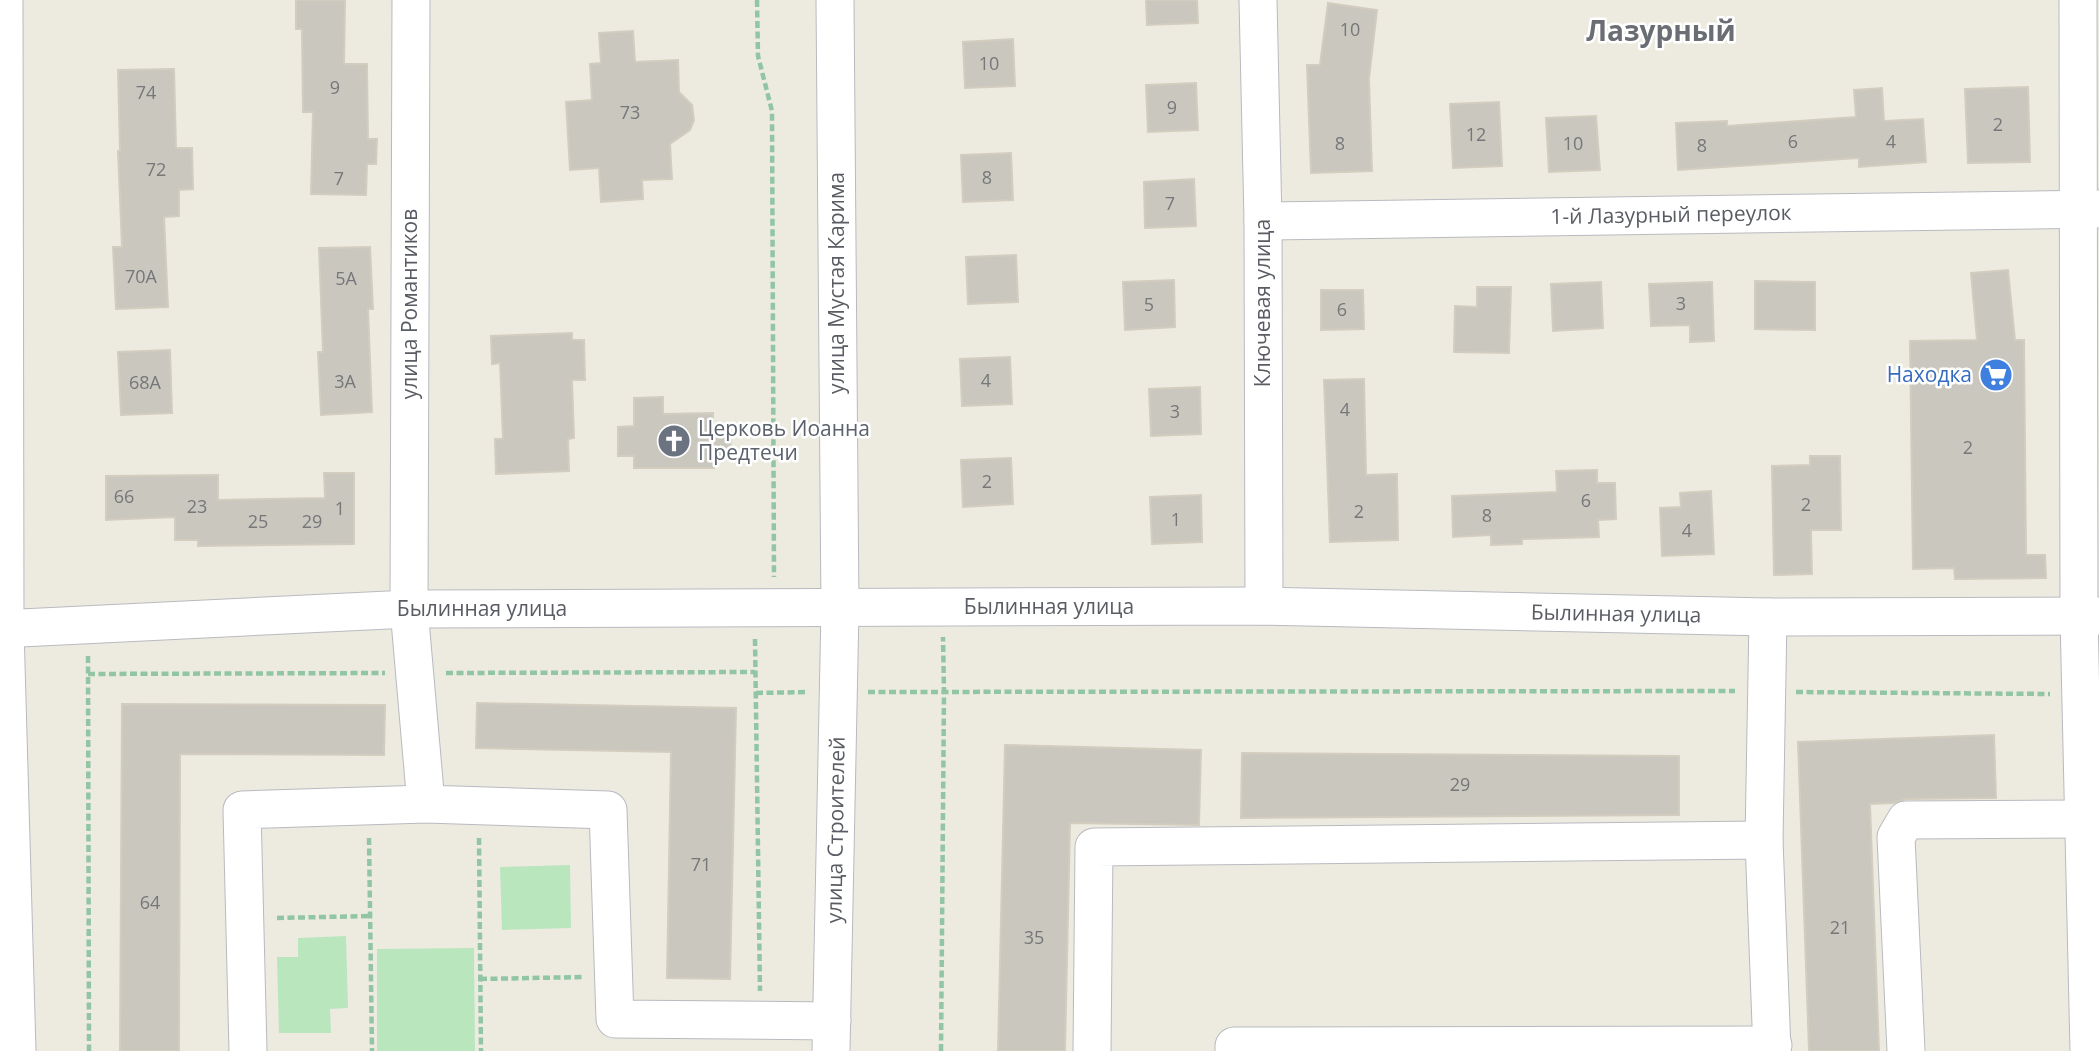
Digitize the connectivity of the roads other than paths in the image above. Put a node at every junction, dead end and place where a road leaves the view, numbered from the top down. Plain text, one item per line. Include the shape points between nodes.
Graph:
1 (4, 0) edge
2 (411, 0) edge
3 (835, 0) edge
4 (1258, 0) edge
5 (2078, 0) edge
6 (2089, 209) edge
7 (2, 218) edge
8 (1263, 221) junction
9 (1264, 606) junction
10 (409, 609) junction
11 (840, 609) junction
12 (1769, 617) junction
13 (2089, 617) edge
14 (3, 629) edge
15 (426, 804) junction
16 (2083, 818) junction
17 (1764, 840) junction
18 (615, 1035) edge
19 (831, 1036) edge
20 (1772, 1048) edge
21 (17, 1051) edge
22 (248, 1051) edge
23 (1092, 1051) edge
24 (1234, 1051) edge
25 (1906, 1051) edge
26 (2089, 1051) edge

1 - 7 street
2 - 10 street, улица Романтиков
3 - 11 street, улица Мустая Карима
4 - 8 street, Ключевая улица
5 - 6 street
6 - 8 street, 1-й Лазурный переулок
6 - 13 street
7 - 14 street
8 - 9 street, Ключевая улица
9 - 11 street, Былинная улица
9 - 12 street, Былинная улица
10 - 11 street, Былинная улица
10 - 14 street, Былинная улица
10 - 15 street, улица Романтиков
11 - 19 street, улица Строителей
12 - 13 street, Былинная улица
12 - 17 street
13 - 16 street via 2080,695
14 - 21 street
15 - 18 street via 608,810
15 - 22 street via 242,810
16 - 25 street via 1906,820 1896,837
16 - 26 street
17 - 20 street
17 - 23 street via 1094,847
18 - 19 street via 760,1020
20 - 24 street via 1234,1045

